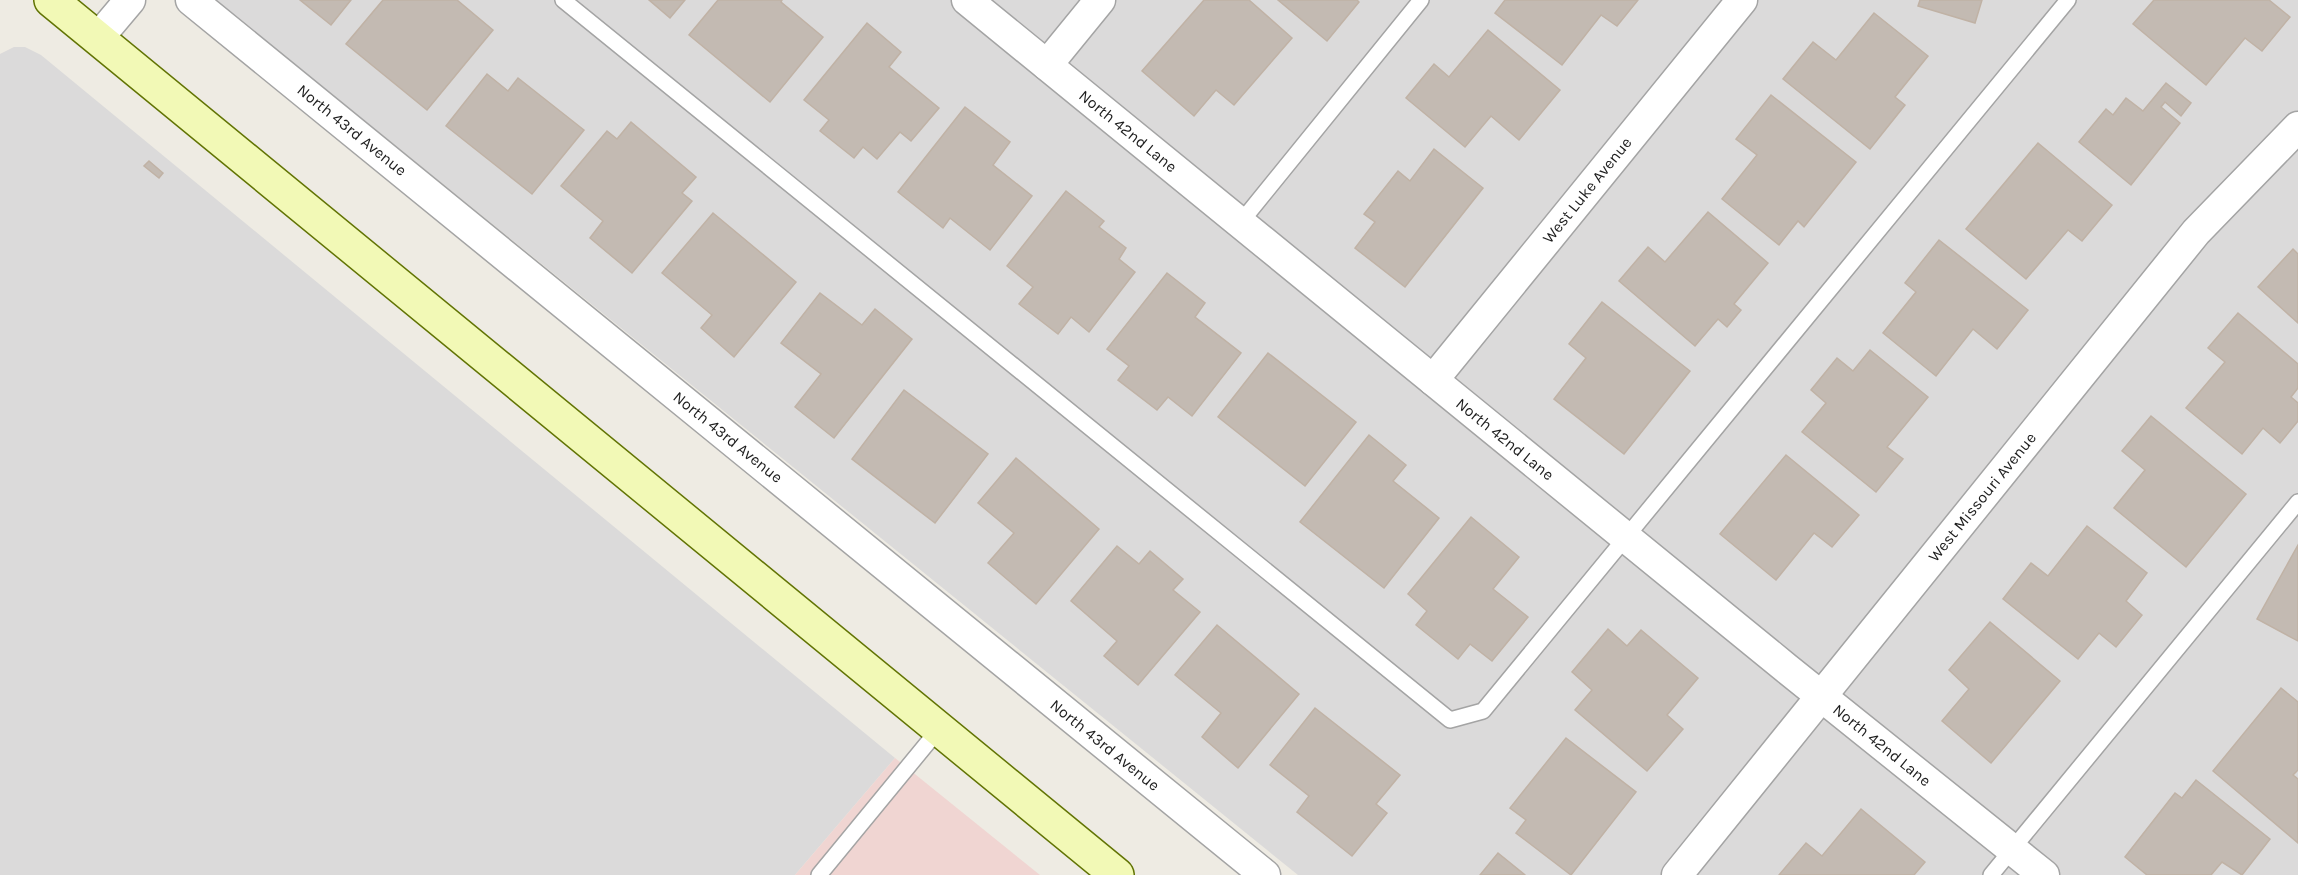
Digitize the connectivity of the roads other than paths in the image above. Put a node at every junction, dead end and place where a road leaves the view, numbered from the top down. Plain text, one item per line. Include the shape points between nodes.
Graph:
1 (51, 0) edge
2 (130, 0) edge
3 (191, 0) edge
4 (564, 0) edge
5 (967, 0) edge
6 (1100, 0) edge
7 (1421, 0) edge
8 (1742, 0) edge
9 (2068, 0) edge
10 (98, 38) junction
11 (1047, 65) junction
12 (2298, 128) edge
13 (1241, 222) junction
14 (1432, 380) junction
15 (2298, 502) edge
16 (1625, 537) junction
17 (1820, 696) junction
18 (939, 729) junction
19 (2012, 850) junction
20 (819, 875) edge
21 (1117, 875) edge
22 (1265, 875) edge
23 (1677, 875) edge
24 (1991, 875) edge
25 (2044, 875) edge

1 - 10 main road
2 - 10 street
3 - 22 street, North 43rd Avenue
4 - 16 lane via 1450,720 1483,711
5 - 11 street, North 42nd Lane
6 - 11 street
7 - 13 lane
8 - 14 street, West Luke Avenue
9 - 16 lane
10 - 18 main road
11 - 13 street, North 42nd Lane
12 - 17 street, West Missouri Avenue via 2196,232
13 - 14 street, North 42nd Lane
14 - 16 street, North 42nd Lane
15 - 19 lane
16 - 17 street, North 42nd Lane
17 - 19 street, North 42nd Lane
17 - 23 street, West Missouri Avenue
18 - 20 lane
18 - 21 main road
19 - 24 lane
19 - 25 street, North 42nd Lane

